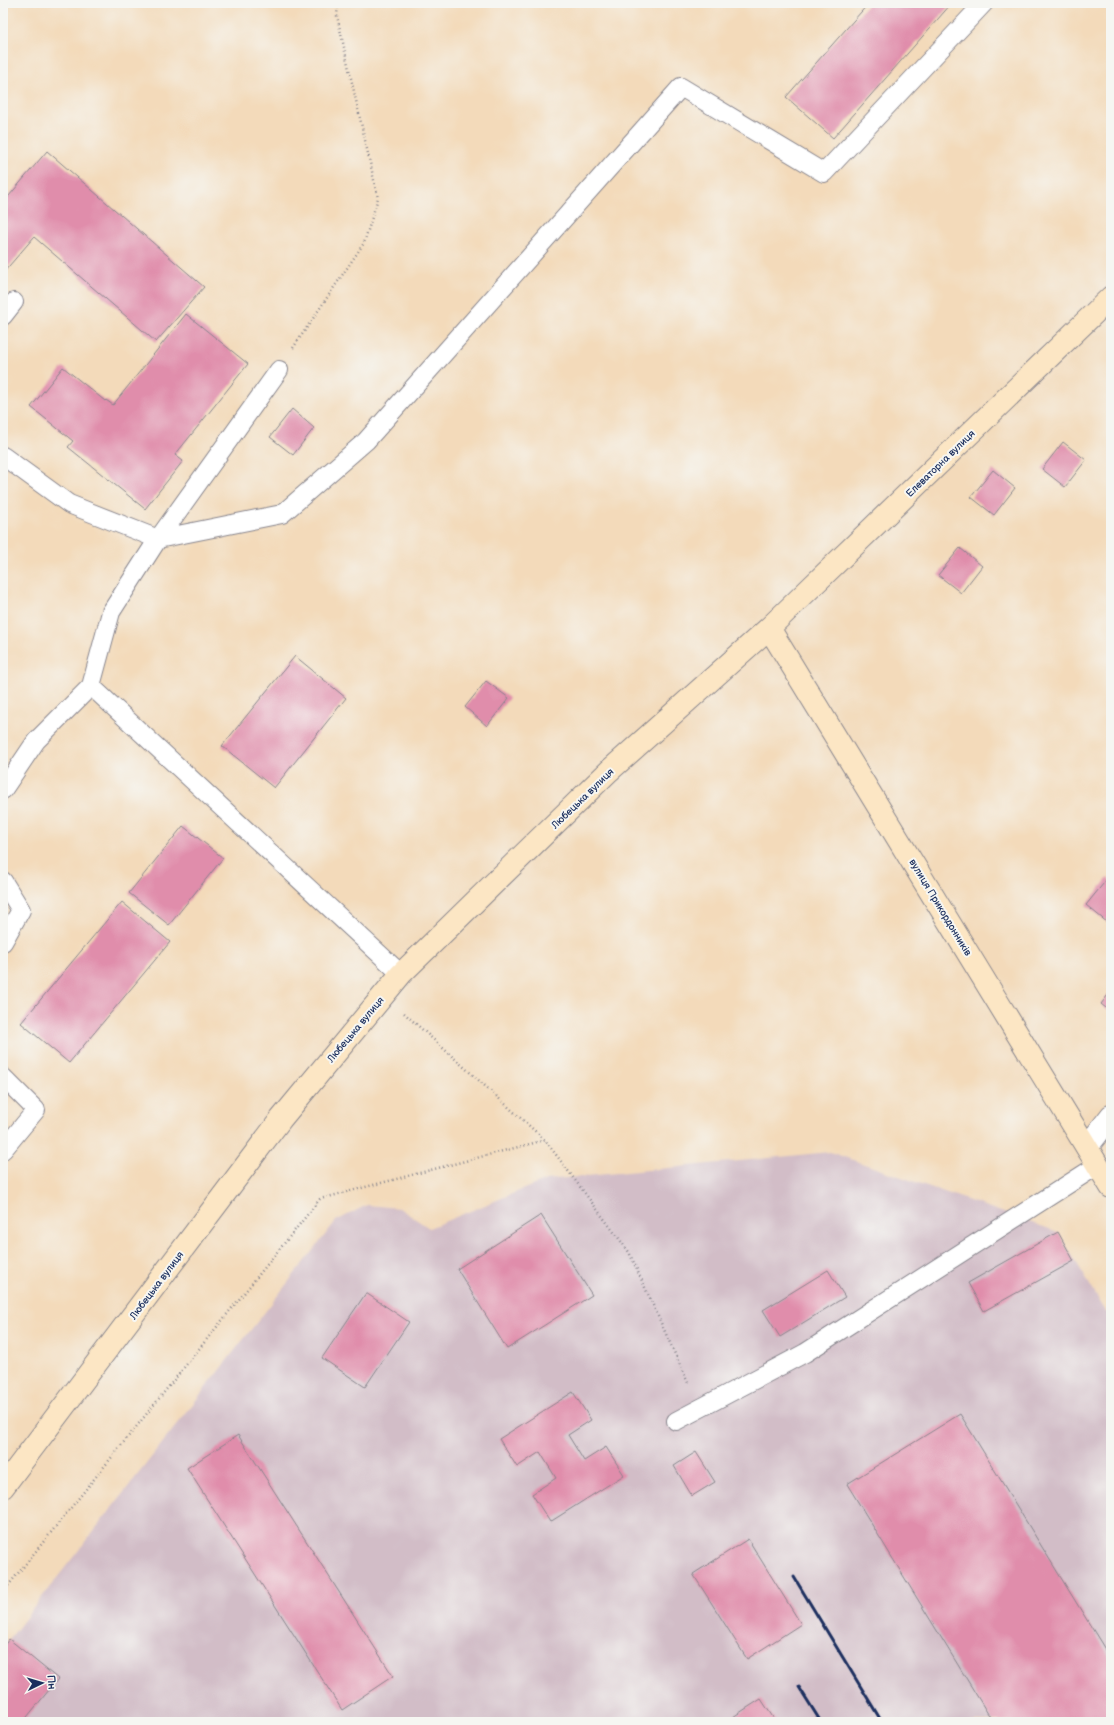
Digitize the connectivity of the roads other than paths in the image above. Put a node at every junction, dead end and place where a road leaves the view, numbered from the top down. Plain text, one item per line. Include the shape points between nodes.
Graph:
1 (984, 3) edge
2 (1111, 297) edge
3 (278, 370) road end
4 (3, 456) edge
5 (158, 539) junction
6 (769, 628) junction
7 (91, 686) junction
8 (3, 790) edge
9 (3, 882) edge
10 (3, 942) edge
11 (401, 974) junction
12 (3, 1077) edge
13 (1111, 1116) edge
14 (3, 1150) edge
15 (1093, 1156) junction
16 (1111, 1187) edge
17 (676, 1421) dead end
18 (4, 1480) edge

1 - 5 lane via 824,173 681,87 366,441 282,514
2 - 6 main road, Елеваторна вулиця
3 - 5 lane
4 - 5 lane via 69,504
5 - 7 lane via 111,612
6 - 11 main road, Любецька вулиця via 609,771
6 - 15 main road, вулиця Прикордонників
7 - 8 lane via 36,741
7 - 11 lane
9 - 10 lane via 21,910
11 - 18 main road, Любецька вулиця via 281,1119
12 - 14 lane via 36,1110
13 - 15 street
15 - 16 main road, вулиця Прикордонників
15 - 17 lane via 805,1354

